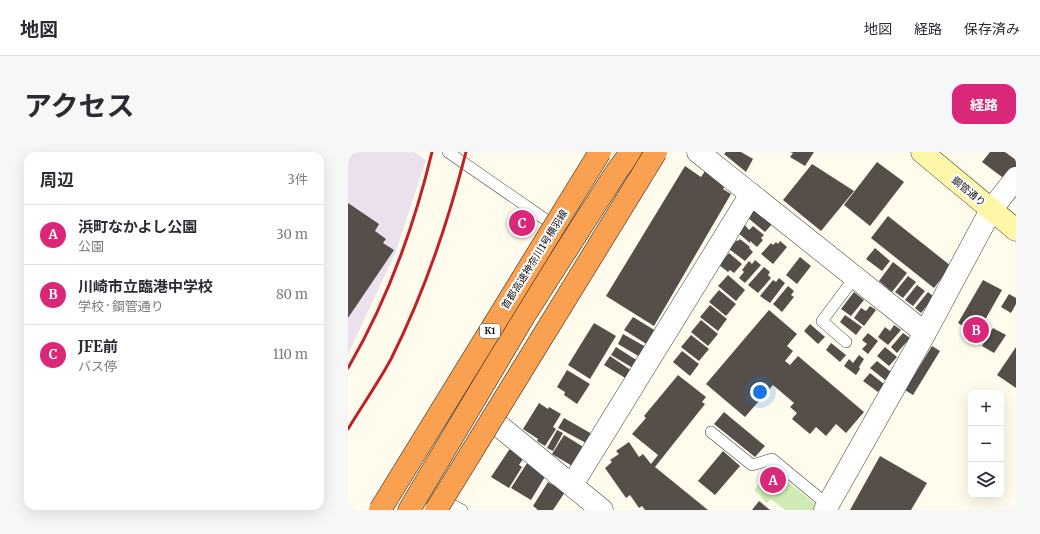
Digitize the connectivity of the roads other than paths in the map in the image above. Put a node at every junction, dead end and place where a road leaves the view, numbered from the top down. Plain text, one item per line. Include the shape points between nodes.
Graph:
1 (448, 152) edge
2 (600, 152) edge
3 (631, 152) edge
4 (656, 152) edge
5 (698, 152) edge
6 (922, 152) edge
7 (1016, 178) edge
8 (751, 194) junction
9 (991, 210) junction
10 (552, 224) dead end
11 (1016, 230) edge
12 (855, 277) junction
13 (925, 333) junction
14 (846, 342) dead end
15 (434, 412) dead end
16 (498, 425) dead end
17 (711, 432) dead end
18 (572, 485) junction
19 (442, 506) edge
20 (826, 508) edge
21 (380, 510) edge
22 (392, 510) edge
23 (409, 510) edge
24 (462, 510) edge
25 (602, 510) edge

1 - 10 lane
2 - 21 highway, 首都高速神奈川1号横羽線 / K1, bridge
3 - 23 highway via 526,313
4 - 19 highway, bridge
5 - 8 street
6 - 9 street, 鋼管通り
7 - 9 street
8 - 12 street
8 - 18 street
9 - 11 street, 鋼管通り
9 - 13 street
12 - 13 street
12 - 14 lane via 822,321
13 - 20 street
15 - 22 highway
16 - 18 street
17 - 20 lane via 752,465 772,459
18 - 25 street
19 - 24 lane

